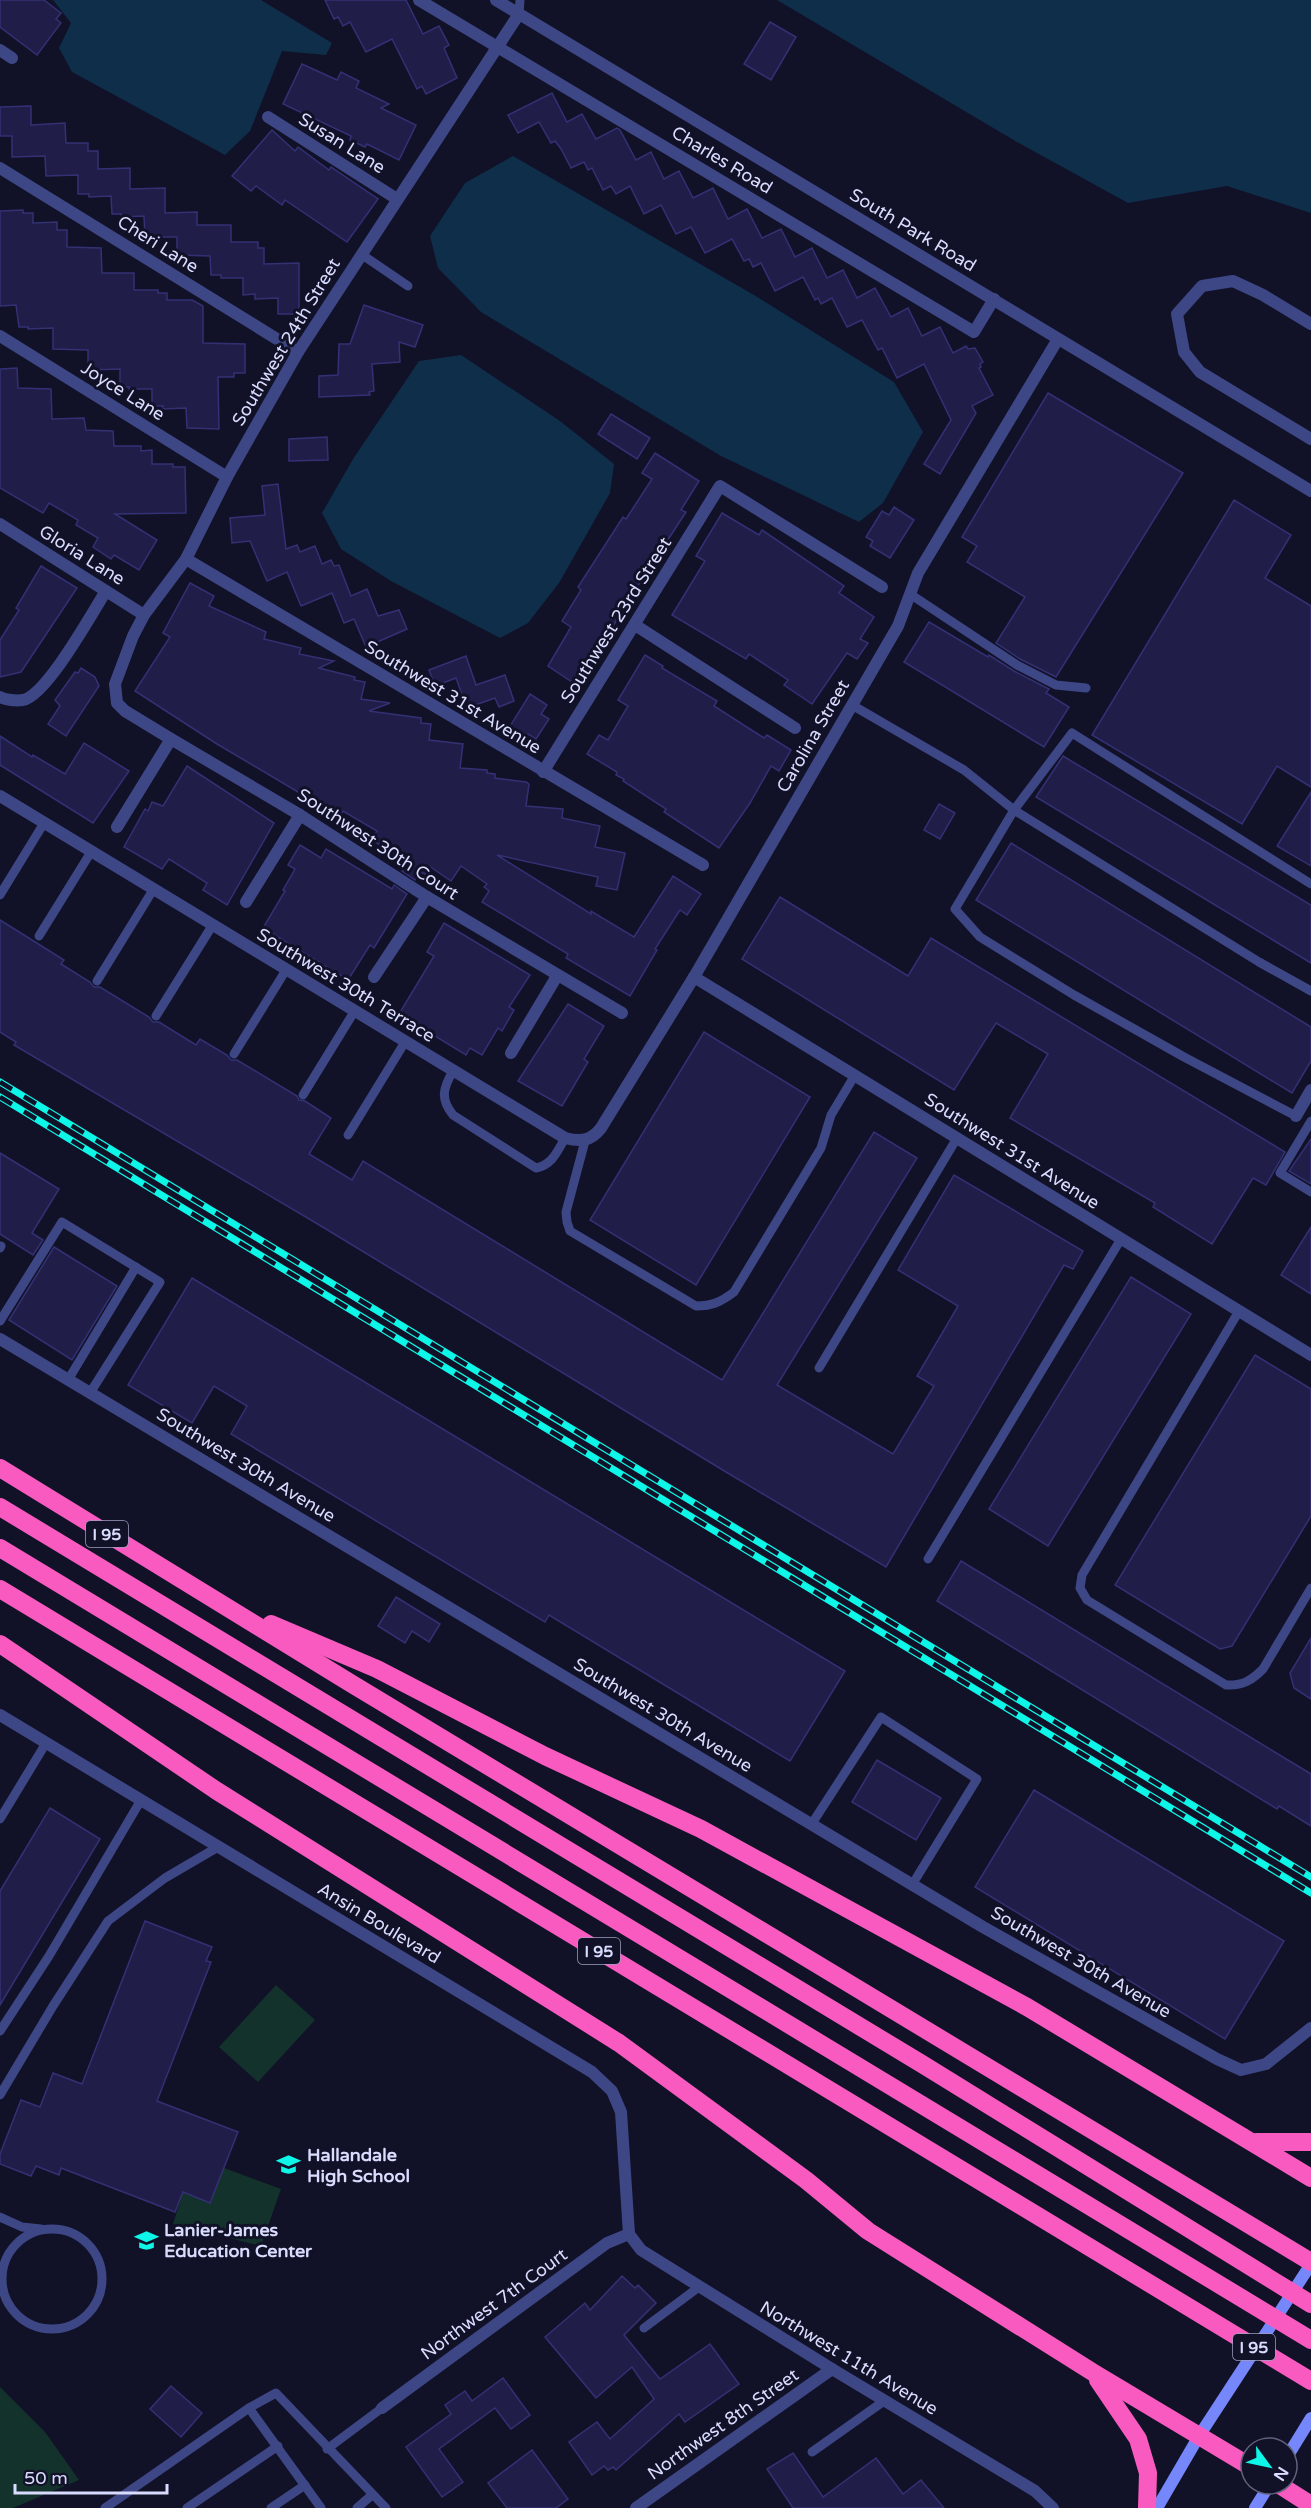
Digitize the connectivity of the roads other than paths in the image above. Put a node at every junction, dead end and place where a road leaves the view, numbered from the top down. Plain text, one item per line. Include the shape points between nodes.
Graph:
1 (419, 0) edge
2 (496, 0) edge
3 (520, 0) edge
4 (519, 14) junction
5 (496, 47) junction
6 (0, 50) edge
7 (12, 58) dead end
8 (268, 117) dead end
9 (0, 168) edge
10 (397, 199) junction
11 (361, 254) junction
12 (408, 286) dead end
13 (994, 299) junction
14 (1311, 324) edge
15 (0, 336) edge
16 (1058, 339) junction
17 (298, 352) junction
18 (1311, 439) edge
19 (227, 477) junction
20 (1311, 491) edge
21 (0, 524) edge
22 (186, 559) junction
23 (882, 587) dead end
24 (106, 591) junction
25 (910, 594) junction
26 (144, 615) junction
27 (635, 625) junction
28 (1086, 688) dead end
29 (0, 697) edge
30 (117, 703) joint
31 (852, 705) junction
32 (795, 728) dead end
33 (171, 739) junction
34 (543, 772) junction
35 (0, 796) edge
36 (1014, 810) junction
37 (300, 815) junction
38 (44, 823) junction
39 (117, 827) dead end
40 (91, 852) junction
41 (703, 865) dead end
42 (1311, 884) edge
43 (153, 890) junction
44 (0, 895) edge
45 (427, 897) junction
46 (246, 902) dead end
47 (212, 926) junction
48 (39, 936) dead end
49 (286, 970) junction
50 (557, 976) junction
51 (375, 977) dead end
52 (693, 977) junction
53 (97, 981) dead end
54 (1311, 991) edge
55 (354, 1012) junction
56 (622, 1013) dead end
57 (156, 1016) dead end
58 (405, 1042) junction
59 (511, 1053) dead end
60 (234, 1054) dead end
61 (453, 1071) junction
62 (855, 1075) junction
63 (303, 1095) dead end
64 (1309, 1097) edge
65 (1296, 1116) joint
66 (1311, 1121) edge
67 (348, 1135) dead end
68 (565, 1138) junction
69 (957, 1138) junction
70 (585, 1141) junction
71 (1311, 1192) edge
72 (1120, 1239) junction
73 (136, 1268) junction
74 (1239, 1311) junction
75 (0, 1321) edge
76 (0, 1339) edge
77 (1311, 1355) edge
78 (819, 1368) dead end
79 (68, 1380) junction
80 (90, 1393) junction
81 (0, 1468) edge
82 (0, 1507) edge
83 (0, 1548) edge
84 (928, 1558) dead end
85 (1311, 1588) edge
86 (0, 1589) edge
87 (214, 1600) junction
88 (0, 1644) edge
89 (0, 1715) edge
90 (46, 1743) junction
91 (141, 1800) junction
92 (0, 1819) edge
93 (811, 1824) junction
94 (218, 1846) junction
95 (912, 1885) junction
96 (1311, 2028) edge
97 (0, 2031) edge
98 (0, 2095) edge
99 (1254, 2142) junction
100 (1311, 2142) edge
101 (1311, 2178) edge
102 (0, 2217) edge
103 (46, 2229) junction
104 (629, 2234) junction
105 (1311, 2263) edge
106 (2, 2285) edge
107 (699, 2287) junction
108 (1311, 2304) edge
109 (644, 2328) dead end
110 (1311, 2340) edge
111 (832, 2369) junction
112 (1094, 2373) junction
113 (1311, 2381) edge
114 (884, 2401) junction
115 (249, 2408) junction
116 (382, 2408) joint
117 (1311, 2418) edge
118 (1199, 2436) junction
119 (1299, 2438) edge
120 (278, 2446) junction
121 (327, 2449) junction
122 (812, 2452) dead end
123 (1239, 2461) edge
124 (305, 2486) junction
125 (372, 2495) junction
126 (1297, 2496) edge
127 (1311, 2505) edge
128 (105, 2508) edge
129 (187, 2508) edge
130 (272, 2508) edge
131 (321, 2508) edge
132 (357, 2508) edge
133 (386, 2508) edge
134 (636, 2508) edge
135 (1053, 2508) edge
136 (1147, 2508) edge
137 (1157, 2508) edge

1 - 5 street, Charles Road
2 - 4 street, South Park Road
3 - 4 lane
4 - 5 street, Southwest 24th Street
4 - 13 street, South Park Road
5 - 10 street, Southwest 24th Street
5 - 13 street, Charles Road via 974,332
6 - 7 street
8 - 10 street, Susan Lane
9 - 17 street, Cheri Lane
10 - 11 street, Southwest 24th Street
11 - 12 lane
11 - 17 street, Southwest 24th Street
13 - 16 street, South Park Road
14 - 18 street via 1233,281 1202,286 1177,314 1184,352 1200,372
15 - 19 street, Joyce Lane
16 - 20 street, South Park Road
16 - 25 street, Carolina Street via 918,573
17 - 19 street, Southwest 24th Street
19 - 22 street, Southwest 24th Street
21 - 24 street, Gloria Lane
22 - 26 street, Southwest 24th Street
22 - 34 street, Southwest 31st Avenue
23 - 27 street, Southwest 23rd Street via 720,486
24 - 26 street, Gloria Lane
24 - 29 street via 40,690 24,700
25 - 28 lane via 1017,665 1056,685
25 - 31 street, Carolina Street via 898,626
26 - 30 street, Southwest 24th Street via 115,684
27 - 32 street
27 - 34 street, Southwest 23rd Street
30 - 33 street, Southwest 30th Court
31 - 36 lane via 964,770
31 - 52 street, Carolina Street
33 - 37 street, Southwest 30th Court
33 - 39 street
34 - 41 street, Southwest 31st Avenue
35 - 38 street
36 - 42 lane via 1072,733
36 - 54 lane
36 - 65 lane via 955,909 980,937 1184,1057
37 - 45 street, Southwest 30th Court
37 - 46 street
38 - 40 street
38 - 44 lane
40 - 43 street, Southwest 30th Terrace
40 - 48 lane
43 - 47 street, Southwest 30th Terrace
43 - 53 lane
45 - 50 street, Southwest 30th Court
45 - 51 street
47 - 49 street, Southwest 30th Terrace
47 - 57 lane
49 - 55 street, Southwest 30th Terrace
49 - 60 lane
50 - 56 street, Southwest 30th Court
50 - 59 street
52 - 62 street, Southwest 31st Avenue
52 - 70 street, Carolina Street via 601,1128
55 - 58 street, Southwest 30th Terrace
55 - 63 lane
58 - 61 street, Southwest 30th Terrace
58 - 67 lane
61 - 68 street, Southwest 30th Terrace
61 - 68 lane via 444,1087 444,1097 453,1115 536,1168 552,1160
62 - 69 street, Southwest 31st Avenue
62 - 70 lane via 831,1115 821,1148 734,1292 710,1306 696,1306 570,1231 566,1212
64 - 65 street
66 - 71 lane via 1280,1173
68 - 70 street, Southwest 30th Terrace
69 - 72 street, Southwest 31st Avenue
69 - 78 lane
72 - 74 street, Southwest 31st Avenue
72 - 84 lane
73 - 75 lane via 62,1222
73 - 79 lane
73 - 80 lane via 160,1282
74 - 77 street, Southwest 31st Avenue
74 - 85 lane via 1082,1575 1080,1588 1087,1600 1226,1685 1238,1686 1263,1669
76 - 79 street, Southwest 30th Avenue
79 - 80 street, Southwest 30th Avenue
80 - 93 street, Southwest 30th Avenue
81 - 87 highway, I 95
82 - 108 highway via 922,2064
83 - 110 highway
86 - 113 highway, I 95
87 - 99 highway via 377,1669 545,1756 701,1829 1027,2007
87 - 105 highway, I 95
88 - 112 highway via 217,1791 619,2043 806,2180 868,2231
89 - 90 street, Ansin Boulevard
90 - 91 street, Ansin Boulevard
90 - 92 lane
91 - 94 street, Ansin Boulevard
91 - 97 lane
93 - 95 street, Southwest 30th Avenue
93 - 95 lane via 881,1718 977,1779
94 - 98 lane via 165,1878 108,1920
94 - 104 street, Ansin Boulevard via 592,2072 612,2091 621,2112
95 - 96 street, Southwest 30th Avenue via 1241,2070 1266,2064
99 - 100 highway
99 - 101 highway
102 - 103 lane via 22,2226
103 - 106 lane via 17,2244 8,2257
103 - 106 lane via 78,2236 90,2246 102,2276 94,2307 67,2327 34,2326 9,2305
104 - 107 street, Northwest 11th Avenue via 641,2250
104 - 116 street, Northwest 7th Court via 608,2244
105 - 118 main road
107 - 109 lane
107 - 111 street, Northwest 11th Avenue
111 - 114 street, Northwest 11th Avenue
111 - 134 street, Northwest 8th Street
112 - 118 highway
112 - 136 highway via 1138,2439 1148,2473
114 - 122 lane
114 - 135 street, Northwest 11th Avenue via 1035,2491
115 - 120 lane
115 - 121 lane via 276,2393
115 - 128 lane
116 - 121 lane
117 - 119 main road
118 - 123 highway
118 - 137 main road
120 - 124 lane
120 - 129 lane
121 - 125 lane
124 - 130 lane
124 - 131 lane
125 - 132 lane
125 - 133 lane
126 - 127 highway

